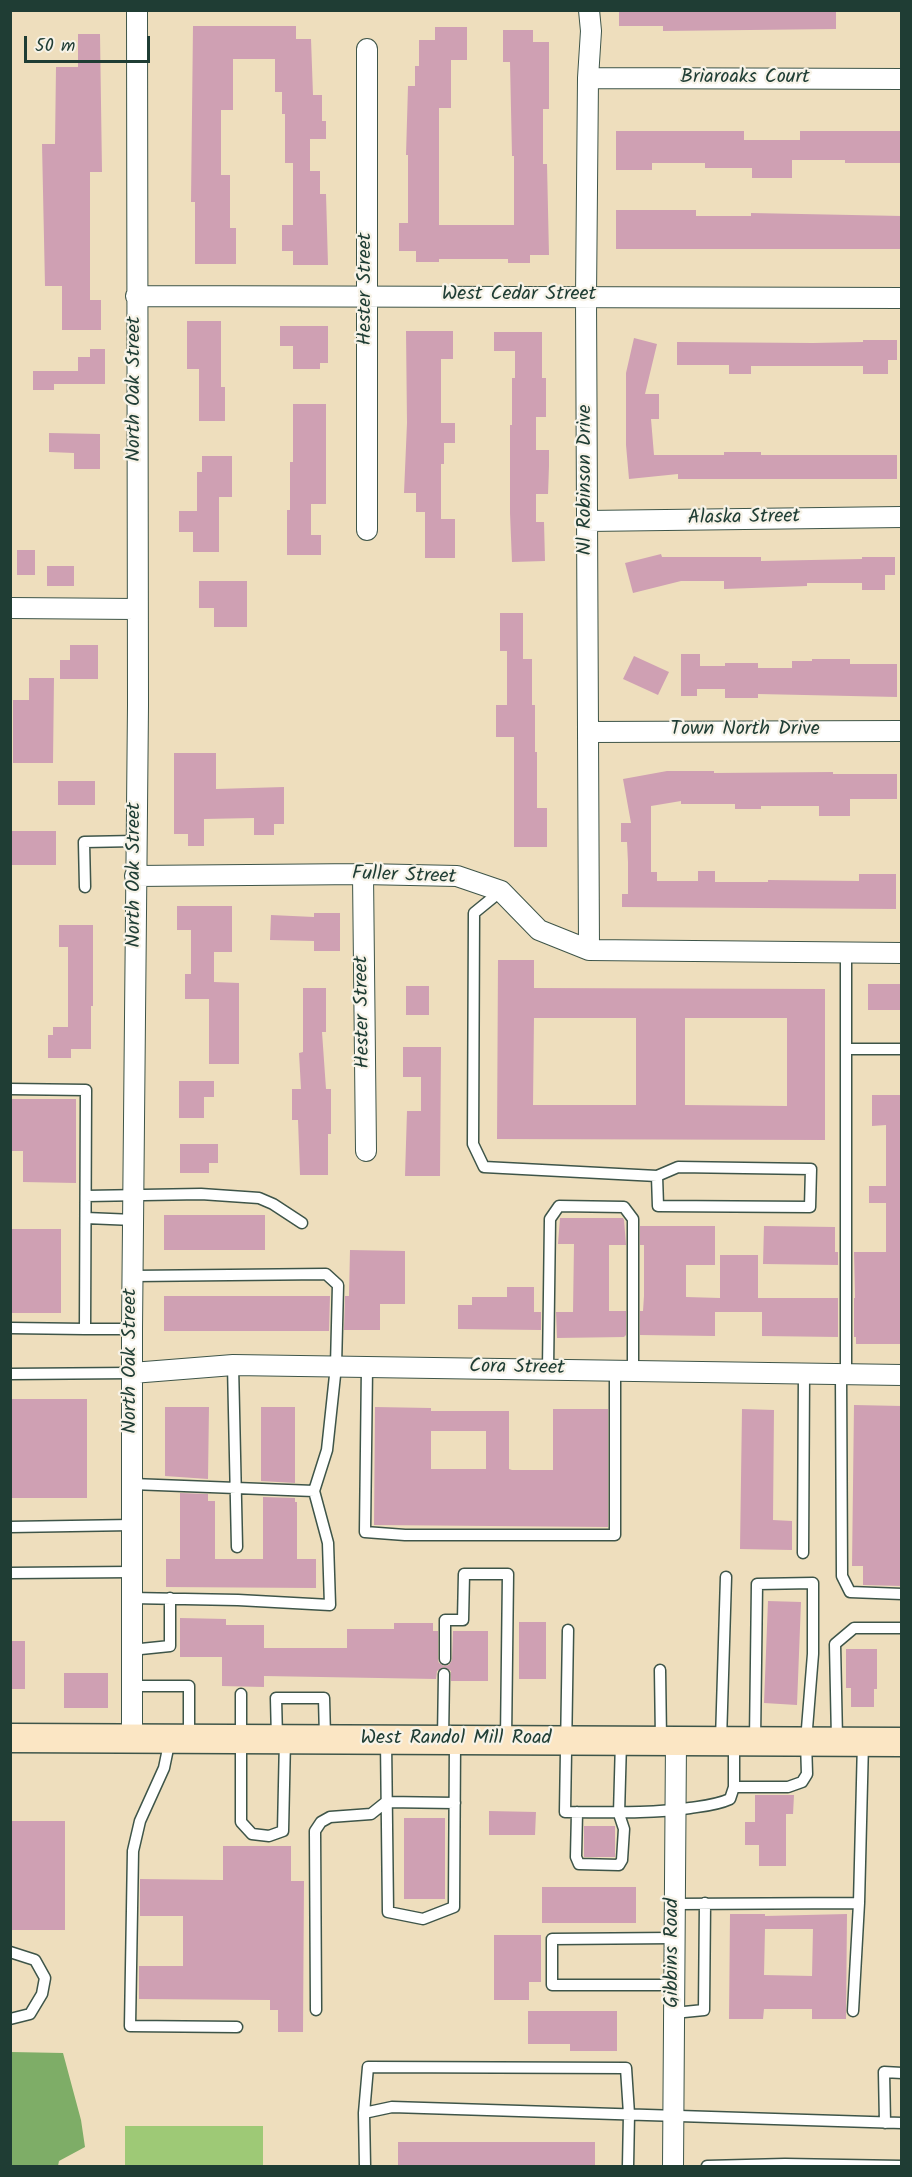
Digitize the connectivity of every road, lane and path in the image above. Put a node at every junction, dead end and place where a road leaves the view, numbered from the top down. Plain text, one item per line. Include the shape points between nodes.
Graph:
1 (137, 10) edge
2 (589, 10) edge
3 (367, 49) dead end
4 (588, 78) junction
5 (902, 80) edge
6 (367, 295) junction
7 (136, 296) junction
8 (586, 297) junction
9 (902, 298) edge
10 (902, 517) edge
11 (587, 521) junction
12 (367, 530) dead end
13 (10, 608) edge
14 (136, 609) junction
15 (902, 731) edge
16 (588, 732) junction
17 (136, 841) junction
18 (363, 874) junction
19 (135, 876) junction
20 (85, 887) dead end
21 (501, 891) junction
22 (589, 950) junction
23 (902, 953) edge
24 (846, 954) junction
25 (846, 1049) junction
26 (902, 1049) edge
27 (10, 1089) edge
28 (366, 1151) dead end
29 (657, 1176) junction
30 (86, 1196) junction
31 (134, 1197) junction
32 (86, 1218) junction
33 (134, 1220) junction
34 (302, 1223) dead end
35 (133, 1276) junction
36 (10, 1328) edge
37 (85, 1329) junction
38 (132, 1329) junction
39 (233, 1365) junction
40 (336, 1366) junction
41 (367, 1367) junction
42 (548, 1369) junction
43 (624, 1371) junction
44 (132, 1373) junction
45 (10, 1374) edge
46 (804, 1374) junction
47 (843, 1375) junction
48 (902, 1375) edge
49 (132, 1484) junction
50 (236, 1488) junction
51 (314, 1491) junction
52 (132, 1525) junction
53 (10, 1527) edge
54 (237, 1547) dead end
55 (803, 1552) dead end
56 (132, 1572) junction
57 (10, 1573) edge
58 (726, 1577) dead end
59 (902, 1594) edge
60 (131, 1598) junction
61 (170, 1598) junction
62 (902, 1628) edge
63 (568, 1630) dead end
64 (131, 1650) junction
65 (445, 1659) dead end
66 (660, 1670) dead end
67 (444, 1674) dead end
68 (131, 1686) junction
69 (241, 1694) dead end
70 (902, 1735) edge
71 (10, 1738) edge
72 (132, 1738) junction
73 (179, 1739) junction
74 (241, 1739) junction
75 (281, 1739) junction
76 (325, 1739) junction
77 (386, 1740) junction
78 (449, 1740) junction
79 (506, 1740) junction
80 (568, 1740) junction
81 (621, 1740) junction
82 (668, 1740) junction
83 (736, 1740) junction
84 (806, 1741) junction
85 (850, 1742) junction
86 (901, 1742) edge
87 (734, 1786) junction
88 (386, 1802) junction
89 (455, 1803) junction
90 (675, 1810) junction
91 (577, 1812) junction
92 (619, 1814) junction
93 (705, 1903) junction
94 (859, 1903) junction
95 (675, 1904) junction
96 (674, 1938) junction
97 (10, 1952) edge
98 (674, 1985) junction
99 (316, 2010) dead end
100 (853, 2011) dead end
101 (674, 2013) junction
102 (10, 2019) edge
103 (237, 2027) dead end
104 (902, 2073) edge
105 (364, 2113) junction
106 (629, 2114) junction
107 (673, 2115) junction
108 (885, 2122) junction
109 (902, 2123) edge
110 (365, 2166) edge
111 (628, 2166) edge
112 (673, 2166) edge
113 (707, 2166) edge
114 (902, 2166) edge

1 - 7 street, North Oak Street
2 - 4 street, Nl Robinson Drive
3 - 6 street, Hester Street
4 - 5 street, Briaroaks Court
4 - 8 street, Nl Robinson Drive
6 - 7 street, West Cedar Street
6 - 8 street, West Cedar Street
6 - 12 street, Hester Street
7 - 14 street, North Oak Street
8 - 9 street, West Cedar Street
8 - 11 street, Nl Robinson Drive
10 - 11 street, Alaska Street
11 - 16 street, Nl Robinson Drive
13 - 14 street
14 - 17 street, North Oak Street
15 - 16 street, Town North Drive
16 - 22 street, Nl Robinson Drive
17 - 19 street, North Oak Street
17 - 20 lane via 84,842
18 - 19 street, Fuller Street
18 - 21 street, Fuller Street via 457,876
18 - 28 street, Hester Street
19 - 31 street, North Oak Street
21 - 22 street, Fuller Street via 539,930
21 - 29 lane via 474,914 473,1144 484,1167
22 - 24 street, Fuller Street
23 - 24 street, Fuller Street
24 - 25 lane
25 - 26 lane
25 - 47 lane
27 - 30 lane via 87,1090
29 - 29 lane via 678,1167 811,1169 810,1207 658,1206
30 - 31 lane
30 - 32 lane
31 - 33 street, North Oak Street
31 - 34 lane via 201,1194 259,1198
32 - 33 lane
32 - 37 lane
33 - 35 street, North Oak Street
35 - 38 street, North Oak Street
35 - 40 lane via 326,1274 338,1285
36 - 37 lane
37 - 38 lane
38 - 44 street, North Oak Street
39 - 40 street, Cora Street
39 - 44 street, Cora Street
39 - 50 lane
40 - 41 street, Cora Street
40 - 51 lane via 327,1450
41 - 42 street, Cora Street
41 - 43 lane via 365,1532 405,1535 615,1535
42 - 43 street, Cora Street
42 - 43 lane via 550,1219 559,1206 624,1207 633,1219
43 - 46 street, Cora Street
44 - 45 lane
44 - 49 street, North Oak Street
46 - 47 street, Cora Street
46 - 55 lane
47 - 48 street, Cora Street
47 - 59 lane via 842,1576 850,1592
49 - 50 lane
49 - 52 street, North Oak Street
50 - 51 lane
50 - 54 lane
51 - 61 lane via 328,1543 330,1605
52 - 53 lane
52 - 56 street, North Oak Street
56 - 57 lane
56 - 60 street, North Oak Street
58 - 83 lane
60 - 61 lane
60 - 64 street, North Oak Street
61 - 64 lane via 170,1646
62 - 85 lane via 854,1628 835,1644
63 - 80 lane
64 - 68 street, North Oak Street
65 - 79 lane via 445,1620 463,1620 464,1574 508,1575
66 - 82 lane
67 - 78 lane
68 - 72 street, North Oak Street
68 - 73 lane via 189,1686
69 - 74 lane
70 - 86 lane
71 - 72 main road, West Randol Mill Road
72 - 73 main road, West Randol Mill Road
73 - 74 main road, West Randol Mill Road
73 - 103 lane via 140,1821 133,1851 130,2026
74 - 75 main road, West Randol Mill Road
74 - 75 lane via 241,1822 252,1834 269,1836 283,1831
75 - 76 main road, West Randol Mill Road
75 - 76 lane via 276,1698 324,1698
76 - 77 main road, West Randol Mill Road
77 - 78 main road, West Randol Mill Road
77 - 88 lane
78 - 79 main road, West Randol Mill Road
78 - 89 lane
79 - 80 main road, West Randol Mill Road
80 - 81 main road, West Randol Mill Road
80 - 91 lane via 565,1812
81 - 82 main road, West Randol Mill Road
81 - 92 lane
82 - 83 main road, West Randol Mill Road
82 - 90 street, Gibbins Road
83 - 84 main road, West Randol Mill Road
83 - 84 lane via 757,1584 813,1583 813,1654
83 - 87 lane
84 - 85 main road, West Randol Mill Road
84 - 87 lane via 807,1774 802,1782 788,1786
85 - 86 main road, West Randol Mill Road
85 - 94 lane
87 - 90 lane via 730,1800 721,1804
88 - 89 lane
88 - 89 lane via 388,1912 423,1919 454,1907
88 - 99 lane via 371,1814 330,1817 315,1831
90 - 92 lane
90 - 95 street, Gibbins Road
91 - 92 lane
91 - 92 lane via 579,1864 619,1865 624,1829
93 - 94 lane
93 - 95 lane
93 - 101 lane via 704,2010
94 - 100 lane
95 - 96 street, Gibbins Road
96 - 98 street, Gibbins Road
96 - 98 lane via 552,1939 552,1985
97 - 102 lane via 34,1960 45,1978 42,1994 30,2014
98 - 101 street, Gibbins Road
101 - 107 street, Gibbins Road
104 - 108 lane via 884,2072
105 - 106 lane via 393,2107
105 - 106 lane via 368,2067 626,2068
105 - 110 lane
106 - 107 lane
106 - 111 lane
107 - 108 lane
107 - 112 street, Gibbins Road
108 - 109 lane
113 - 114 lane

